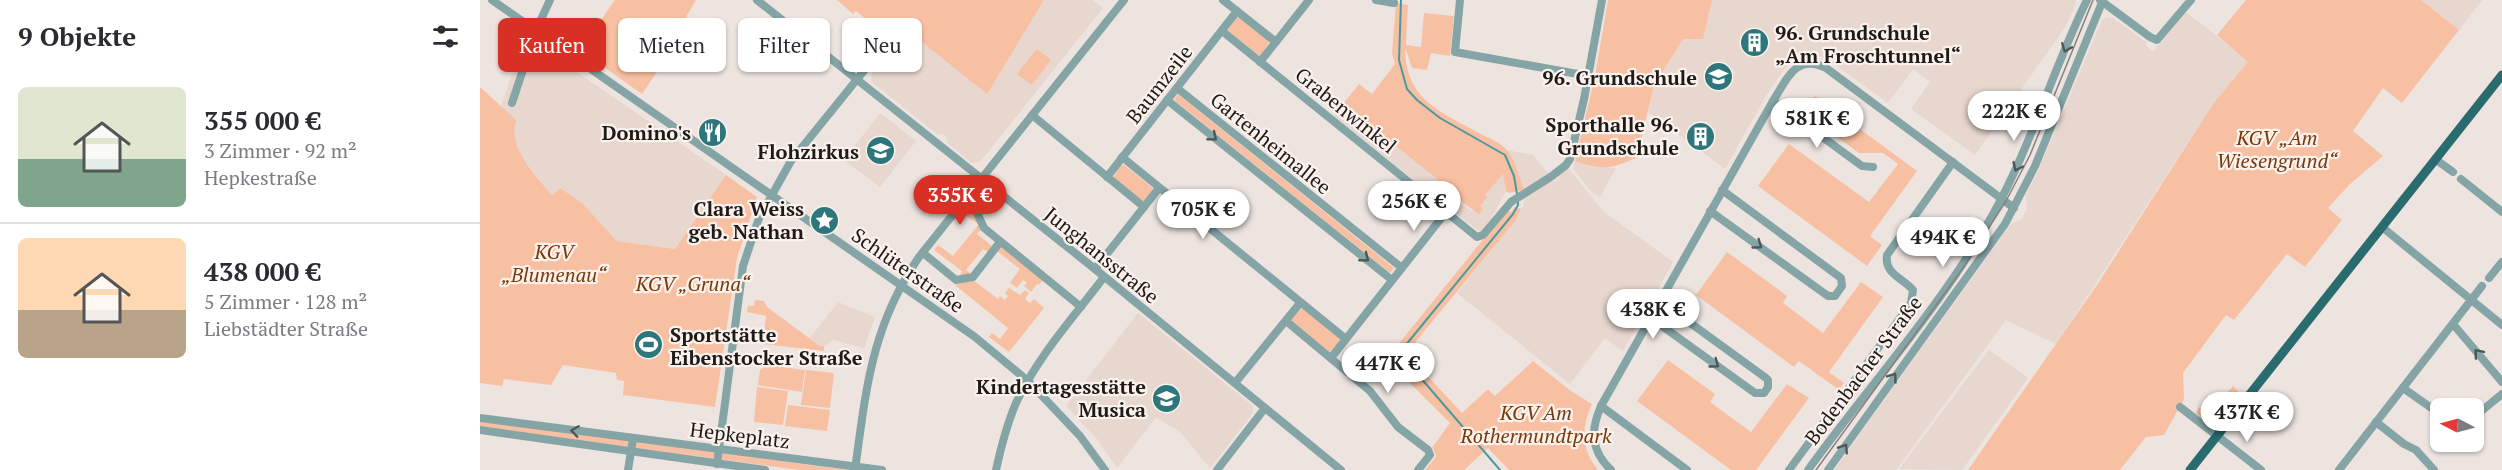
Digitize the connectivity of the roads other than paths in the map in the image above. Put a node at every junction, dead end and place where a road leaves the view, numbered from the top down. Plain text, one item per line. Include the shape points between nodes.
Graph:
1 (492, 0) edge
2 (550, 0) edge
3 (757, 0) edge
4 (1123, 0) edge
5 (1223, 0) edge
6 (1309, 0) edge
7 (1376, 0) edge
8 (1460, 0) edge
9 (1602, 0) edge
10 (2087, 0) edge
11 (2191, 0) edge
12 (2102, 1) edge
13 (1394, 3) dead end
14 (1237, 11) junction
15 (518, 18) edge
16 (542, 18) edge
17 (1222, 31) junction
18 (1276, 42) junction
19 (1260, 62) junction
20 (522, 72) edge
21 (596, 72) edge
22 (863, 72) edge
23 (2502, 75) edge
24 (1589, 76) junction
25 (856, 80) junction
26 (1177, 88) junction
27 (1167, 100) junction
28 (1773, 101) junction
29 (512, 103) dead end
30 (1032, 115) junction
31 (1122, 157) junction
32 (2435, 159) junction
33 (1953, 162) junction
34 (1873, 167) dead end
35 (2453, 172) dead end
36 (1107, 177) junction
37 (2461, 178) dead end
38 (980, 180) junction
39 (1159, 188) junction
40 (1722, 190) junction
41 (770, 195) junction
42 (2002, 197) junction
43 (966, 198) junction
44 (1144, 207) junction
45 (2014, 208) junction
46 (1710, 211) junction
47 (1446, 212) junction
48 (2502, 212) edge
49 (2382, 227) junction
50 (1000, 242) junction
51 (923, 253) junction
52 (2502, 262) edge
53 (1402, 268) junction
54 (1095, 269) junction
55 (1104, 277) junction
56 (2489, 278) dead end
57 (1392, 280) junction
58 (901, 286) junction
59 (2482, 286) dead end
60 (1660, 301) junction
61 (2472, 301) junction
62 (1300, 303) junction
63 (1081, 307) junction
64 (1651, 318) junction
65 (1286, 321) junction
66 (2453, 324) junction
67 (2502, 325) edge
68 (1346, 339) junction
69 (1331, 358) junction
70 (1028, 381) junction
71 (2502, 382) edge
72 (1235, 383) junction
73 (2403, 388) junction
74 (2502, 394) edge
75 (1601, 406) junction
76 (2180, 407) dead end
77 (2430, 407) edge
78 (1265, 408) junction
79 (2484, 409) edge
80 (480, 418) edge
81 (2376, 422) junction
82 (480, 430) edge
83 (2217, 436) junction
84 (633, 439) junction
85 (719, 448) junction
86 (630, 452) junction
87 (717, 464) junction
88 (855, 468) edge
89 (628, 470) edge
90 (765, 470) edge
91 (882, 470) edge
92 (996, 470) edge
93 (1105, 470) edge
94 (1216, 470) edge
95 (1341, 470) edge
96 (1418, 470) edge
97 (1611, 470) edge
98 (1688, 470) edge
99 (1789, 470) edge
100 (1808, 470) edge
101 (1828, 470) edge
102 (2190, 470) edge
103 (2261, 470) edge
104 (2339, 470) edge
105 (2434, 470) edge

1 - 15 street, Schlüterstraße
2 - 16 street
3 - 25 street, Junghansstraße
4 - 30 street
5 - 14 street
6 - 18 street
7 - 13 street
8 - 24 street via 1455,52
9 - 24 street
10 -> 42 street, Bodenbacher Straße
11 - 12 street via 2157,40
12 - 45 street, Bodenbacher Straße via 2045,143
14 - 17 street, Baumzeile
14 - 18 street
17 - 19 street, Grabenwinkel
17 - 26 street, Baumzeile
18 - 19 street
19 - 47 street, Grabenwinkel
20 - 29 street
21 - 41 street, Schlüterstraße
22 - 25 street
23 - 32 main road
24 - 47 street, Grabenwinkel via 1569,161 1511,202 1483,235 1477,237
25 - 38 street, Junghansstraße
25 - 41 street via 791,161
26 - 27 street, Baumzeile
26 - 53 street, Gartenheimallee
27 - 31 street, Baumzeile
27 -> 57 street, Gartenheimallee
28 - 33 street via 1800,65 1815,62
28 - 34 street via 1862,166
28 - 40 street
30 - 36 street
30 - 38 street
31 - 36 street, Baumzeile
31 - 39 street
32 - 35 street
32 - 49 main road
33 - 42 street
33 - 99 street via 1887,255 1887,267 1913,290 1911,303
36 - 44 street
37 - 48 street
38 - 43 street
38 - 54 street, Junghansstraße
39 - 44 street
39 - 62 street
40 - 46 street
46 -> 40 street via 1828,296 1835,296 1842,286 1841,278
41 - 58 street, Schlüterstraße
41 - 85 street via 745,259
42 - 45 street
42 - 100 street, Bodenbacher Straße via 1964,261
43 - 50 street via 972,202 984,228
43 - 51 street
44 - 54 street
101 -> 45 street, Bodenbacher Straße via 1990,247
46 - 60 street
47 - 53 street
49 - 61 street
49 - 83 main road
50 - 51 street via 973,277 956,280
50 - 63 street
51 - 58 street
52 - 56 street
53 - 57 street
54 - 55 street, Junghansstraße
55 - 63 street
55 - 72 street, Junghansstraße
57 - 68 street
58 - 70 street, Schlüterstraße
58 - 88 street via 886,314 873,355
59 - 61 street
60 - 64 street
64 -> 60 street via 1755,393 1764,393 1768,387 1766,378
61 - 66 street
61 - 67 street
62 - 65 street
62 - 68 street
63 - 70 street
64 - 75 street
65 - 69 street
65 - 72 street
71 -> 66 street
66 - 73 street
68 - 69 street
69 - 96 street via 1370,391 1398,427 1430,453
70 - 92 street via 1012,413
70 - 93 street, Schlüterstraße via 1080,436
72 - 78 street, Junghansstraße
73 - 77 street
73 - 81 street
74 - 79 street
75 - 97 street via 1593,439 1602,461
75 - 98 street
76 - 83 street
78 - 94 street
78 - 95 street, Junghansstraße
84 -> 80 street, Hepkeplatz
81 - 104 street
81 - 105 street via 2416,450
82 - 86 street, Hepkeplatz
83 - 102 main road
83 - 103 street
84 - 85 street, Hepkeplatz
84 - 86 street
85 - 87 street
85 - 88 street, Hepkeplatz
86 - 87 street, Hepkeplatz
86 - 89 street
87 - 90 street, Hepkeplatz
88 - 91 street, Hepkeplatz

